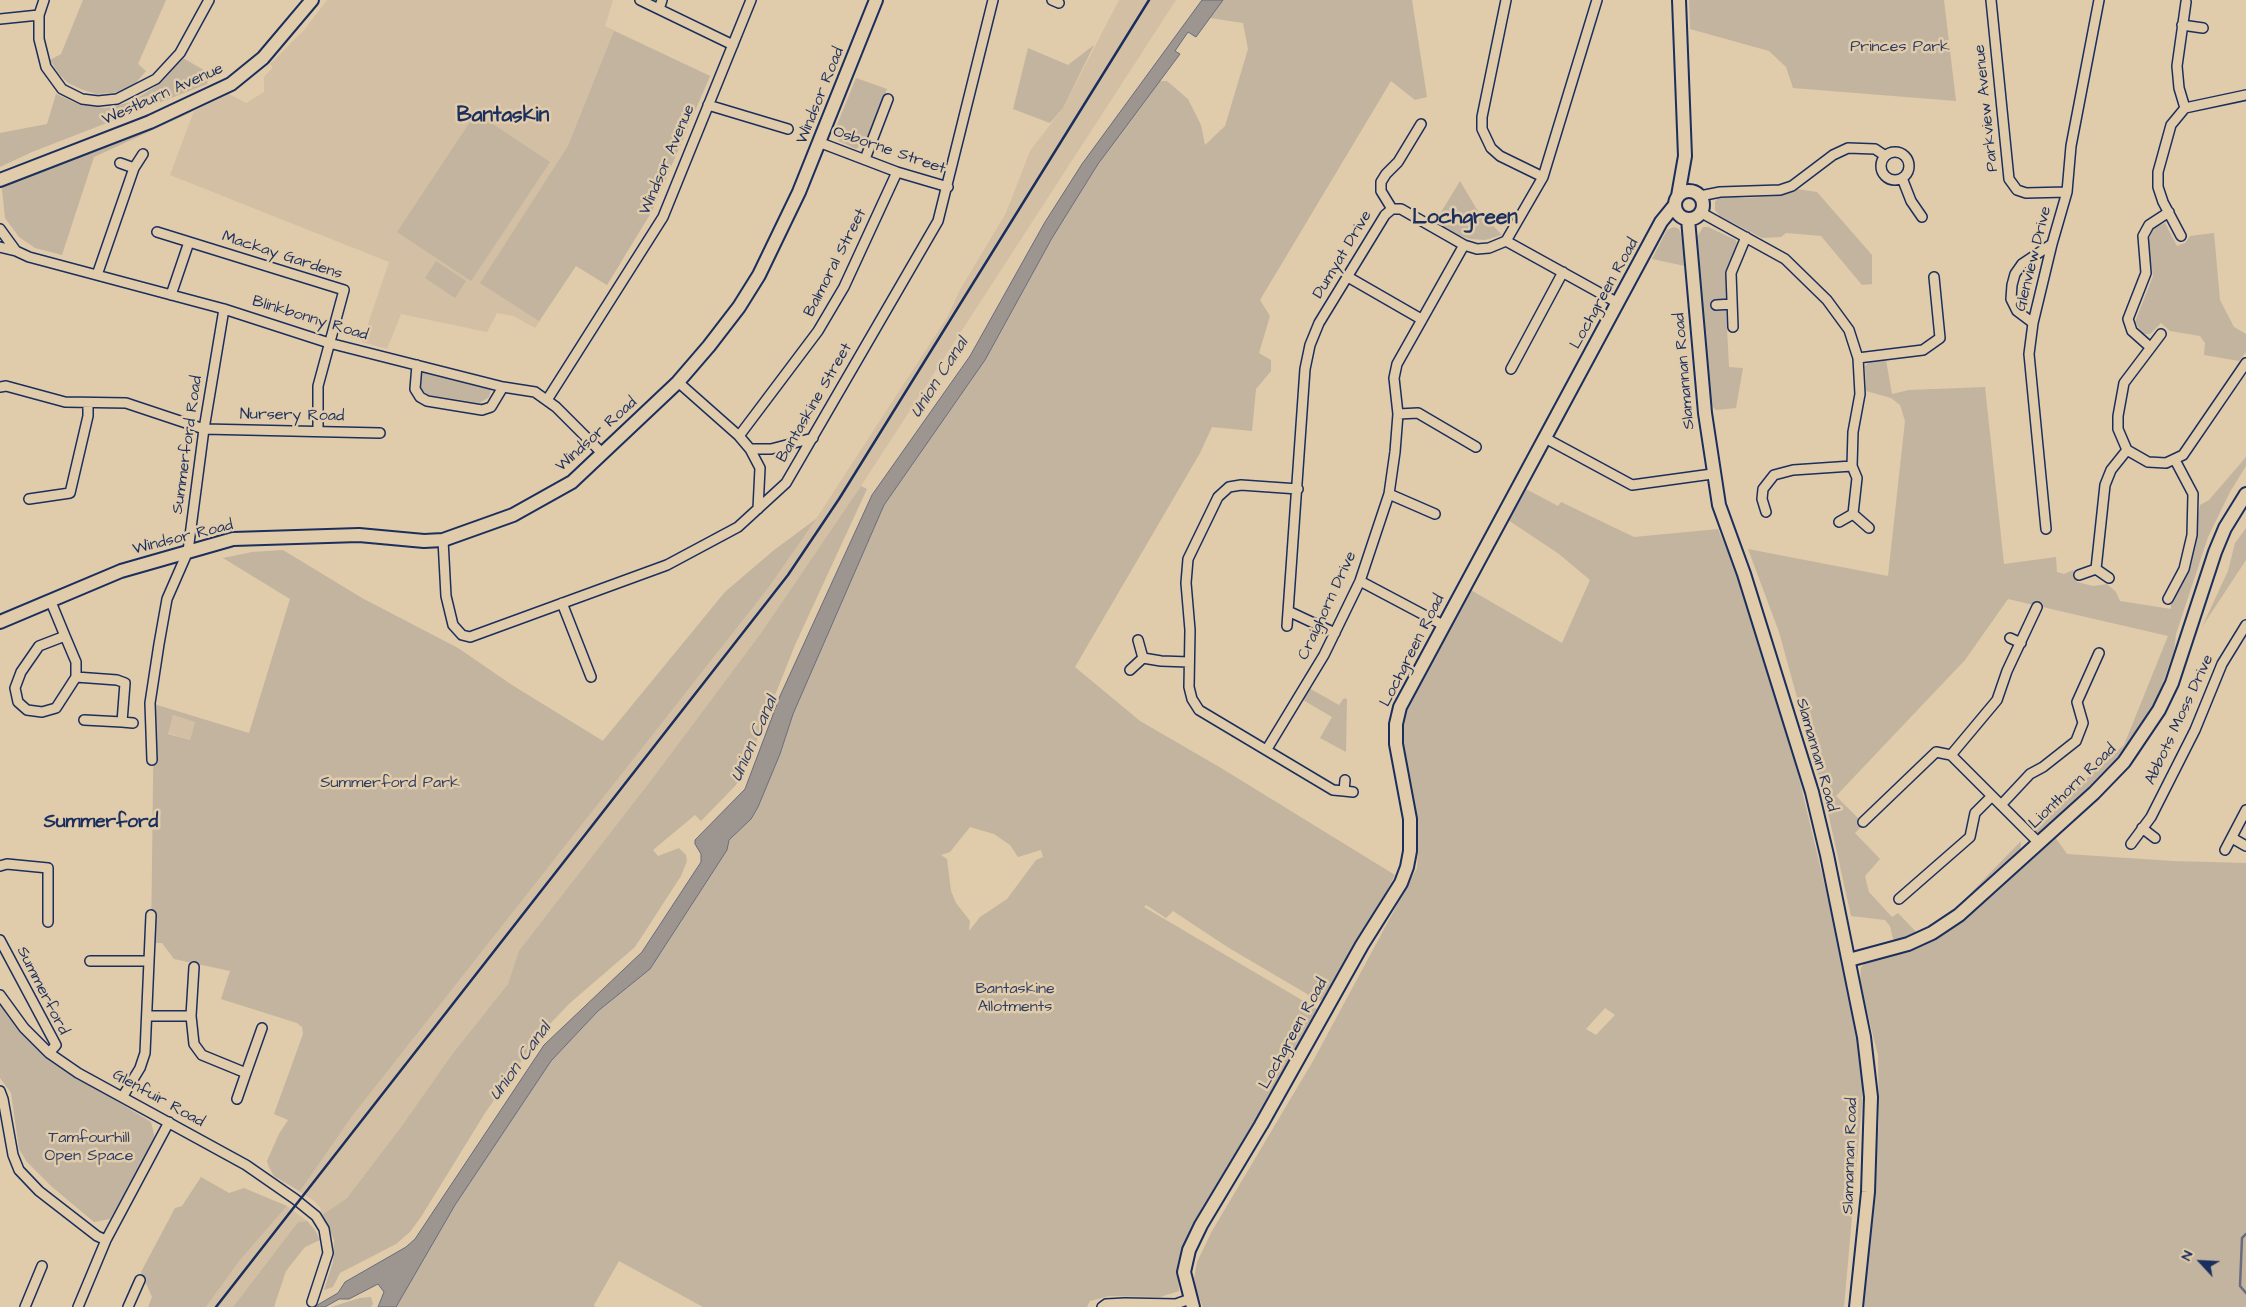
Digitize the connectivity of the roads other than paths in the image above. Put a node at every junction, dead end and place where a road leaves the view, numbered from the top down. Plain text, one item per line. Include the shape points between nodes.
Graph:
1 (44, 0) edge
2 (209, 0) edge
3 (312, 0) edge
4 (640, 0) edge
5 (662, 0) edge
6 (751, 0) edge
7 (876, 0) edge
8 (993, 0) edge
9 (1506, 0) edge
10 (1597, 0) edge
11 (1679, 0) edge
12 (1991, 0) edge
13 (2100, 0) edge
14 (2186, 2) dead end
15 (658, 9) junction
16 (39, 15) junction
17 (0, 19) edge
18 (2182, 25) junction
19 (2203, 28) dead end
20 (732, 45) junction
21 (2246, 95) edge
22 (888, 99) dead end
23 (708, 105) junction
24 (2185, 108) junction
25 (1421, 124) dead end
26 (788, 129) dead end
27 (821, 143) junction
28 (143, 154) dead end
29 (1884, 155) junction
30 (1685, 156) junction
31 (864, 159) junction
32 (120, 163) dead end
33 (134, 168) junction
34 (897, 172) junction
35 (1543, 177) junction
36 (1902, 178) junction
37 (0, 180) edge
38 (948, 187) junction
39 (2067, 192) junction
40 (1697, 194) junction
41 (1680, 209) junction
42 (1392, 210) junction
43 (1700, 212) junction
44 (2169, 212) junction
45 (1922, 217) dead end
46 (0, 229) edge
47 (157, 232) dead end
48 (2182, 236) dead end
49 (1746, 237) junction
50 (1506, 241) junction
51 (189, 242) junction
52 (2052, 244) junction
53 (1464, 245) junction
54 (0, 247) edge
55 (16, 251) junction
56 (1563, 272) junction
57 (98, 275) junction
58 (1348, 277) junction
59 (1934, 278) dead end
60 (171, 295) junction
61 (1618, 302) junction
62 (1732, 304) junction
63 (1716, 305) dead end
64 (224, 309) junction
65 (1422, 319) junction
66 (2033, 324) junction
67 (1733, 326) dead end
68 (2161, 334) dead end
69 (329, 343) junction
70 (2150, 347) junction
71 (1858, 358) junction
72 (417, 364) junction
73 (2246, 364) edge
74 (1511, 368) dead end
75 (678, 382) junction
76 (0, 387) edge
77 (503, 387) junction
78 (547, 400) junction
79 (88, 404) junction
80 (1398, 414) junction
81 (204, 429) junction
82 (318, 430) junction
83 (380, 433) dead end
84 (739, 436) junction
85 (813, 438) junction
86 (1544, 438) junction
87 (1476, 447) dead end
88 (750, 449) junction
89 (2127, 450) junction
90 (603, 454) junction
91 (2175, 460) junction
92 (1852, 466) junction
93 (1712, 474) junction
94 (1298, 490) junction
95 (1389, 494) junction
96 (2246, 494) edge
97 (29, 499) dead end
98 (758, 509) junction
99 (1766, 512) dead end
100 (1435, 514) dead end
101 (1854, 514) junction
102 (1839, 522) dead end
103 (1868, 528) dead end
104 (2046, 529) dead end
105 (443, 540) junction
106 (188, 551) junction
107 (2096, 569) junction
108 (2079, 575) dead end
109 (2109, 578) dead end
110 (1360, 581) junction
111 (2168, 599) dead end
112 (51, 602) junction
113 (562, 603) junction
114 (2037, 607) dead end
115 (1288, 611) junction
116 (0, 622) edge
117 (1443, 625) junction
118 (2246, 625) edge
119 (1287, 626) dead end
120 (1335, 633) junction
121 (65, 636) junction
122 (2010, 638) dead end
123 (1138, 640) dead end
124 (2021, 643) junction
125 (2099, 653) dead end
126 (1143, 658) junction
127 (1189, 662) junction
128 (1130, 670) dead end
129 (76, 677) junction
130 (591, 677) dead end
131 (84, 720) dead end
132 (122, 722) junction
133 (133, 723) dead end
134 (1267, 749) junction
135 (1950, 755) junction
136 (152, 760) dead end
137 (1345, 780) dead end
138 (1992, 796) junction
139 (2001, 805) junction
140 (2246, 810) edge
141 (1863, 822) dead end
142 (2142, 828) junction
143 (2156, 838) dead end
144 (2232, 838) junction
145 (2039, 843) junction
146 (2131, 844) dead end
147 (2246, 846) edge
148 (2225, 850) dead end
149 (0, 866) edge
150 (1899, 899) dead end
151 (151, 915) dead end
152 (48, 922) dead end
153 (0, 940) edge
154 (90, 960) dead end
155 (1849, 960) junction
156 (149, 961) junction
157 (194, 967) dead end
158 (0, 995) edge
159 (147, 1016) junction
160 (191, 1016) junction
161 (262, 1028) dead end
162 (49, 1053) junction
163 (246, 1073) junction
164 (0, 1091) edge
165 (123, 1096) junction
166 (237, 1099) dead end
167 (169, 1122) junction
168 (106, 1240) junction
169 (42, 1266) dead end
170 (140, 1280) dead end
171 (312, 1302) dead end
172 (1192, 1303) edge
173 (25, 1307) edge
174 (78, 1307) edge
175 (128, 1307) edge
176 (1102, 1307) edge
177 (1856, 1307) edge

1 - 16 street
2 - 16 street via 180,54 156,79 123,96 98,101 70,94 52,77 42,52
3 - 37 street, Westburn Avenue via 263,58 231,84 150,122
4 - 15 street
5 - 15 street
6 - 20 street, Windsor Avenue
7 - 27 street, Windsor Road
8 - 38 street, Bantaskine Street
9 - 35 street via 1482,129 1491,148 1500,156
10 - 35 street
11 - 30 street, Slamannan Road
12 - 39 street, Parkview Avenue via 2009,179 2017,190 2026,193
13 - 39 street, Glenview Drive via 2071,146
14 - 18 street
15 - 20 street
16 - 17 street
18 - 19 street
18 - 24 street via 2177,66
20 - 23 street, Windsor Avenue
21 - 24 street
22 - 31 street
23 - 26 street
23 - 78 street, Windsor Avenue via 663,217
24 - 44 street via 2170,125 2158,172 2158,187
25 - 42 street via 1398,162 1381,182 1381,191
27 - 31 street, Osborne Street
27 - 75 street, Windsor Road via 759,275 739,307
28 - 33 street
29 - 36 street via 1880,163 1886,178
29 - 36 street via 1892,151 1906,156 1908,172
29 - 40 street via 1875,149 1841,150 1805,177 1780,190
30 - 40 street, Slamannan Road
30 - 41 street, Slamannan Road
31 - 34 street, Osborne Street
32 - 33 street
33 - 57 street
34 - 38 street, Osborne Street
34 - 84 street, Balmoral Street via 844,287 818,331
35 - 50 street
36 - 45 street
38 - 85 street, Bantaskine Street via 938,221
39 - 52 street, Glenview Drive
40 - 41 street via 1685,191
40 - 43 street, Slamannan Road via 1703,204
41 - 43 street via 1695,217
41 - 61 street, Lochgreen Road via 1654,237
41 - 93 street, Slamannan Road
42 - 53 street, Dumyat Drive via 1401,209
42 - 58 street, Dumyat Drive via 1384,215
43 - 49 street
44 - 48 street
44 - 70 street via 2149,225 2143,236 2146,278 2128,320 2132,331
46 - 55 street
47 - 51 street, Mackay Gardens
49 - 62 street via 1731,273
49 - 71 street via 1785,259 1827,300 1849,330
50 - 53 street, Dumyat Drive via 1489,248
50 - 56 street
51 - 60 street
51 - 69 street, Mackay Gardens via 344,290
52 - 66 street, Glenview Drive
52 - 66 street via 2022,264 2012,285 2016,311
53 - 65 street, Craighorn Drive
54 - 55 street, Blinkbonny Road
55 - 57 street, Blinkbonny Road
56 - 61 street
56 - 74 street
57 - 60 street, Blinkbonny Road
58 - 65 street
58 - 94 street, Dumyat Drive via 1310,345 1305,369
59 - 71 street via 1940,338 1923,350
60 - 64 street, Blinkbonny Road
61 - 86 street, Lochgreen Road
62 - 63 street
62 - 67 street
64 - 69 street, Blinkbonny Road
64 - 81 street, Summerford Road
65 - 80 street, Craighorn Drive via 1397,364 1394,378
66 - 104 street, Glenview Drive via 2029,354
68 - 70 street
69 - 72 street, Blinkbonny Road
69 - 82 street via 318,386
70 - 89 street via 2124,383 2119,403 2118,429
71 - 92 street via 1860,394 1853,432
72 - 77 street, Blinkbonny Road
72 - 77 street via 416,389 427,401 482,410 491,407
73 - 91 street via 2183,454
75 - 84 street
75 - 90 street, Windsor Road
76 - 79 street, Nursery Road
77 - 78 street, Blinkbonny Road via 535,392
78 - 90 street, Blinkbonny Road
79 - 81 street, Nursery Road via 126,402
79 - 97 street via 70,493
80 - 87 street via 1418,413
80 - 95 street, Craighorn Drive
81 - 82 street, Nursery Road
81 - 106 street, Summerford Road
82 - 83 street, Nursery Road
84 - 88 street
85 - 88 street via 770,449
85 - 98 street, Bantaskine Street via 786,483
86 - 93 street via 1632,485
86 - 117 street, Lochgreen Road
88 - 98 street via 760,468
89 - 91 street via 2148,462
89 - 107 street via 2111,470 2105,485
90 - 105 street, Windsor Road via 572,482 543,499 505,518
91 - 111 street via 2192,494 2192,535 2184,569
92 - 99 street via 1793,470 1774,475 1763,489
92 - 101 street via 1857,478
93 - 155 street, Slamannan Road via 1719,505 1744,574 1812,792
94 - 115 street, Dumyat Drive
94 - 127 street via 1241,485 1229,487 1218,497 1188,559
95 - 100 street
95 - 110 street, Craighorn Drive
96 - 145 street, Lionthorn Road via 2215,552 2172,683 2159,710 2124,762
98 - 113 street, Bantaskine Street via 738,527 667,565
101 - 102 street
101 - 103 street
105 - 106 street, Windsor Road via 359,535 233,539
105 - 113 street, Bantaskine Street via 446,596 453,625 462,635 470,637
106 - 112 street, Windsor Road via 121,571
106 - 136 street, Summerford Road via 167,599 150,703
107 - 108 street
107 - 109 street
110 - 117 street
110 - 120 street, Craighorn Drive
112 - 116 street, Windsor Road
112 - 121 street
113 - 130 street
114 - 124 street
115 - 119 street, Dumyat Drive
115 - 120 street
117 - 172 street, Lochgreen Road via 1400,707 1396,724 1396,744 1410,819 1407,867 1401,883 1201,1225 1189,1250 1184,1272
118 - 142 street, Abbots Moss Drive via 2222,664 2194,730 2151,817
120 - 134 street, Craighorn Drive
121 - 129 street via 76,662
121 - 129 street via 39,646 32,653 15,688 18,702 27,710 42,712 56,708
122 - 124 street
123 - 126 street
124 - 135 street via 1997,700
125 - 139 street via 2077,702 2083,723 2076,741 2030,774
126 - 127 street
126 - 128 street
127 - 134 street via 1188,687 1199,710
129 - 132 street via 125,683
131 - 132 street
132 - 133 street
134 - 137 street via 1333,790 1349,792
135 - 138 street
135 - 141 street via 1936,752
138 - 139 street
138 - 150 street via 1975,813 1970,837
139 - 145 street
140 - 144 street
142 - 143 street
142 - 146 street, Abbots Moss Drive
144 - 147 street
144 - 148 street
145 - 155 street, Lionthorn Road via 1959,915 1932,933 1908,944
149 - 152 street via 48,868
151 - 156 street
153 - 162 street, Summerford via 56,1045
154 - 156 street
155 - 177 street, Slamannan Road via 1864,1037 1871,1097 1868,1192
156 - 159 street
157 - 160 street
158 - 162 street, Glenfuir Road via 24,1028
159 - 160 street
159 - 165 street via 145,1053
160 - 163 street via 194,1044 202,1055
161 - 163 street
162 - 165 street, Glenfuir Road via 78,1073
163 - 166 street
164 - 168 street via 19,1170 39,1192
165 - 167 street, Glenfuir Road
167 - 168 street
167 - 171 street, Glenfuir Road via 253,1170 316,1216 324,1229 328,1253
168 - 174 street
169 - 173 street
170 - 175 street
172 - 176 street via 1125,1303

